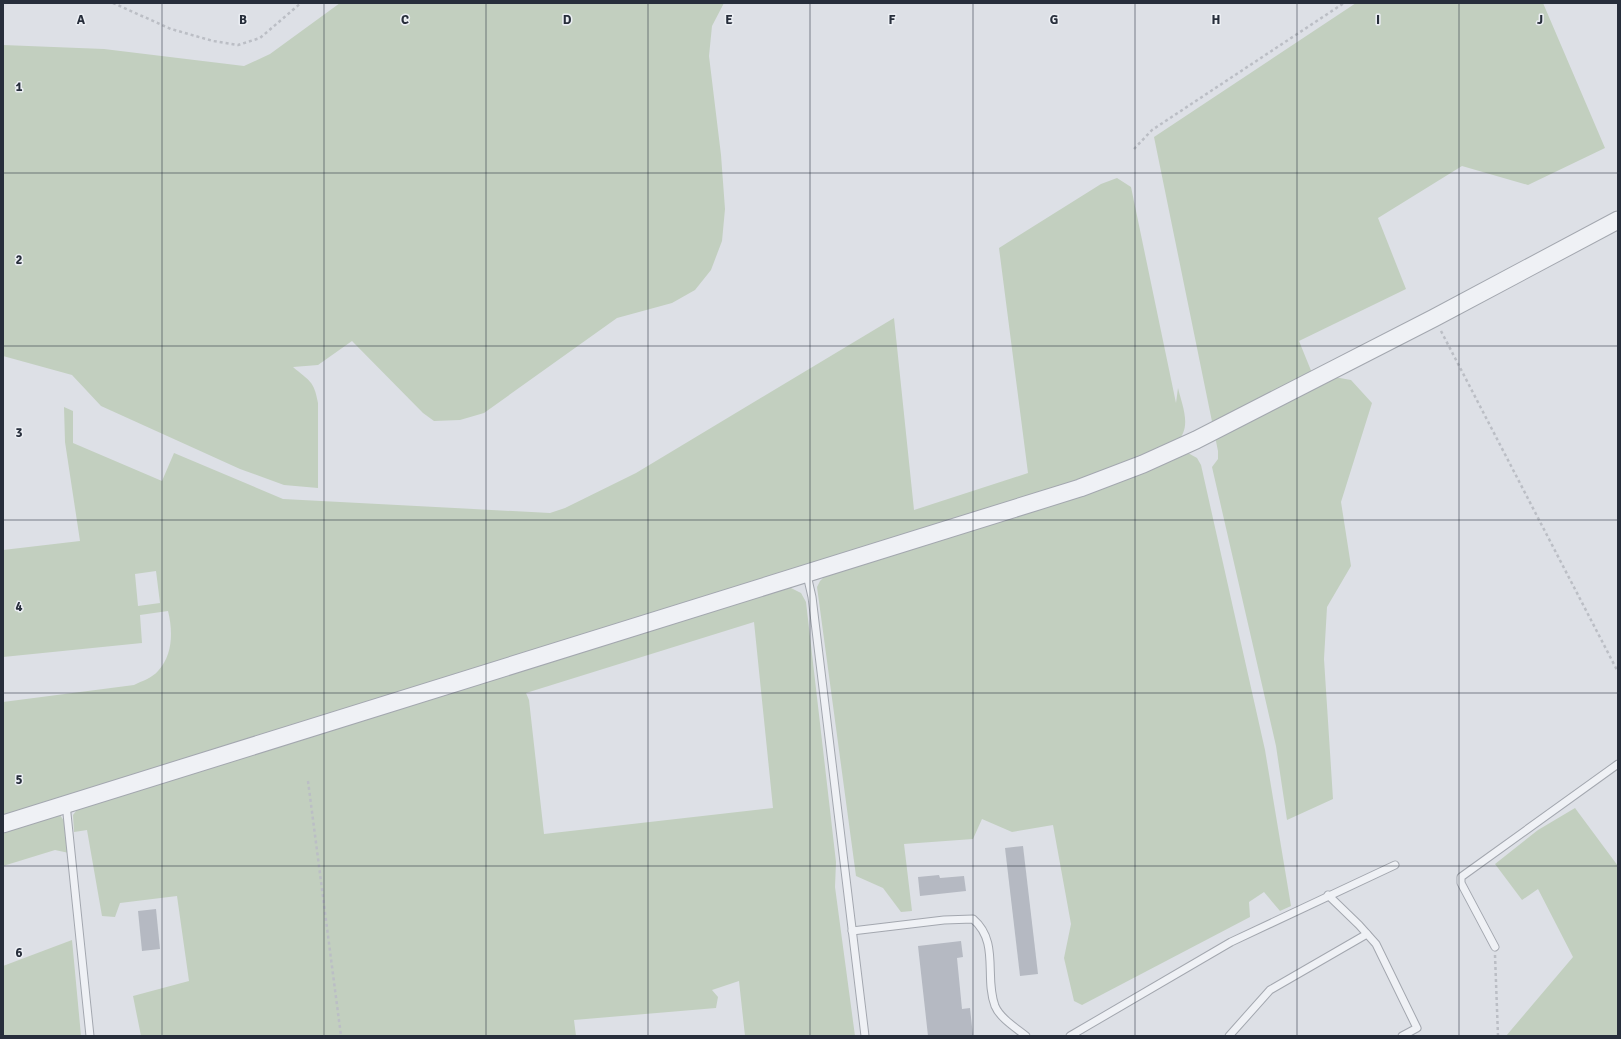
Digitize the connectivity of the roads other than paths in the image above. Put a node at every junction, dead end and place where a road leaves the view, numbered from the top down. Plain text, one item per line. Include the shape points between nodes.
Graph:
1 (1618, 220) edge
2 (807, 575) junction
3 (1618, 764) edge
4 (66, 804) junction
5 (3, 824) edge
6 (1395, 865) dead end
7 (1328, 895) junction
8 (852, 931) junction
9 (1367, 934) junction
10 (1495, 946) road end
11 (90, 1036) edge
12 (865, 1036) edge
13 (1026, 1036) edge
14 (1070, 1036) edge
15 (1229, 1036) edge
16 (1402, 1036) edge

1 - 2 street via 1434,318 1196,440 1143,464 1044,500
2 - 4 street
2 - 8 lane via 812,597
3 - 10 lane via 1461,877 1461,883
4 - 5 street
4 - 11 lane
6 - 7 lane
7 - 9 lane via 1360,924
7 - 14 lane via 1299,912 1231,942
8 - 12 lane
8 - 13 lane via 944,920 973,920 987,937 995,1007
9 - 15 lane via 1270,990
9 - 16 lane via 1376,944 1417,1028

